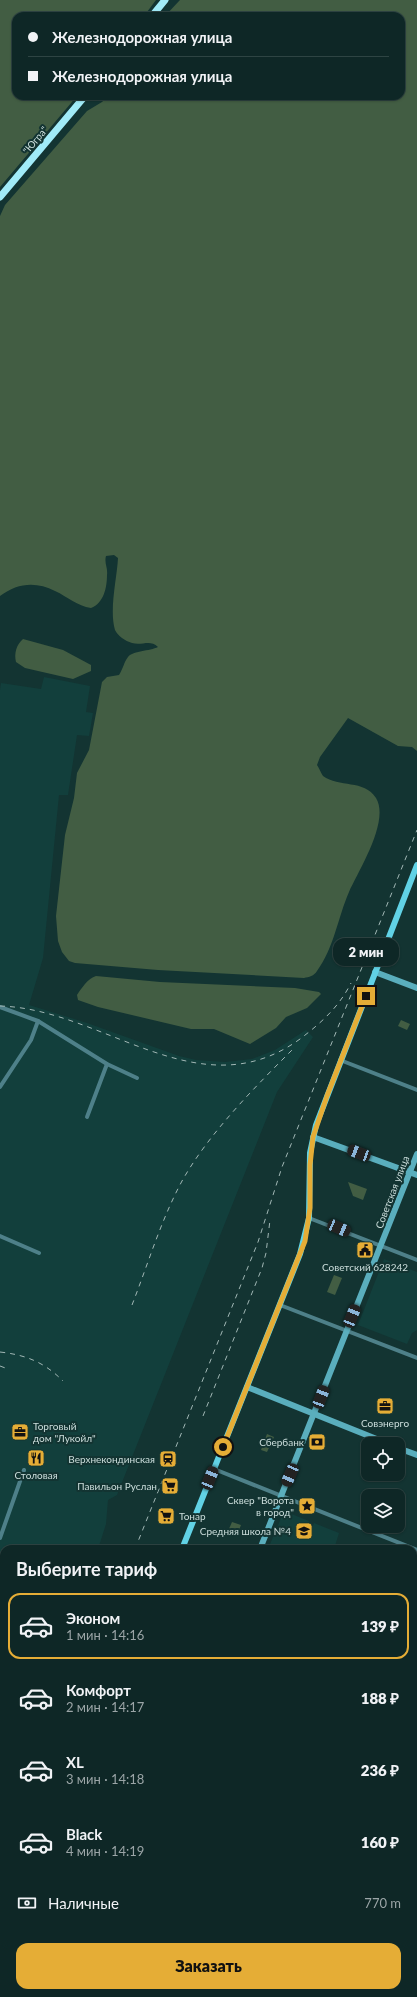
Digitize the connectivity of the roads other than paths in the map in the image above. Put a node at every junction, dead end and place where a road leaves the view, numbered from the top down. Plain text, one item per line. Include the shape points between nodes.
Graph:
1 (165, 0) edge
2 (155, 12) edge
3 (81, 100) edge
4 (0, 197) edge
5 (417, 865) edge
6 (375, 972) junction
7 (417, 988) edge
8 (0, 1007) edge
9 (38, 1021) junction
10 (340, 1060) junction
11 (107, 1064) junction
12 (137, 1078) dead end
13 (0, 1087) edge
14 (417, 1090) edge
15 (87, 1117) dead end
16 (313, 1137) junction
17 (417, 1154) edge
18 (410, 1173) junction
19 (417, 1175) edge
20 (309, 1218) junction
21 (0, 1236) edge
22 (381, 1246) junction
23 (39, 1253) dead end
24 (417, 1260) edge
25 (280, 1305) junction
26 (347, 1330) junction
27 (417, 1358) edge
28 (247, 1387) junction
29 (314, 1414) junction
30 (372, 1437) edge
31 (405, 1451) edge
32 (417, 1455) edge
33 (214, 1469) junction
34 (24, 1470) dead end
35 (281, 1496) junction
36 (0, 1538) edge
37 (184, 1545) edge
38 (262, 1545) edge
39 (404, 1545) edge

1 - 2 highway
3 - 4 highway, "Югра"
5 - 6 main road
6 - 7 street
6 - 10 main road
8 - 9 street
9 - 11 street
9 - 13 street via 31,1040
10 - 14 street
10 - 16 main road
11 - 12 street
11 - 15 street
16 - 18 street
16 - 20 main road
17 - 18 street, Советская улица
18 - 19 street
18 - 22 street, Советская улица
20 - 22 street
20 - 25 main road via 303,1247
21 - 23 street
22 - 24 street
22 - 26 street, Советская улица
25 - 26 street
25 - 28 main road
26 - 27 street
26 - 29 street, Советская улица
28 - 29 street
28 - 33 main road
29 - 30 street
29 - 35 street, Советская улица
31 - 32 street
33 - 35 street
33 - 37 main road
34 - 36 street
35 - 38 street, Советская улица
35 - 39 street

